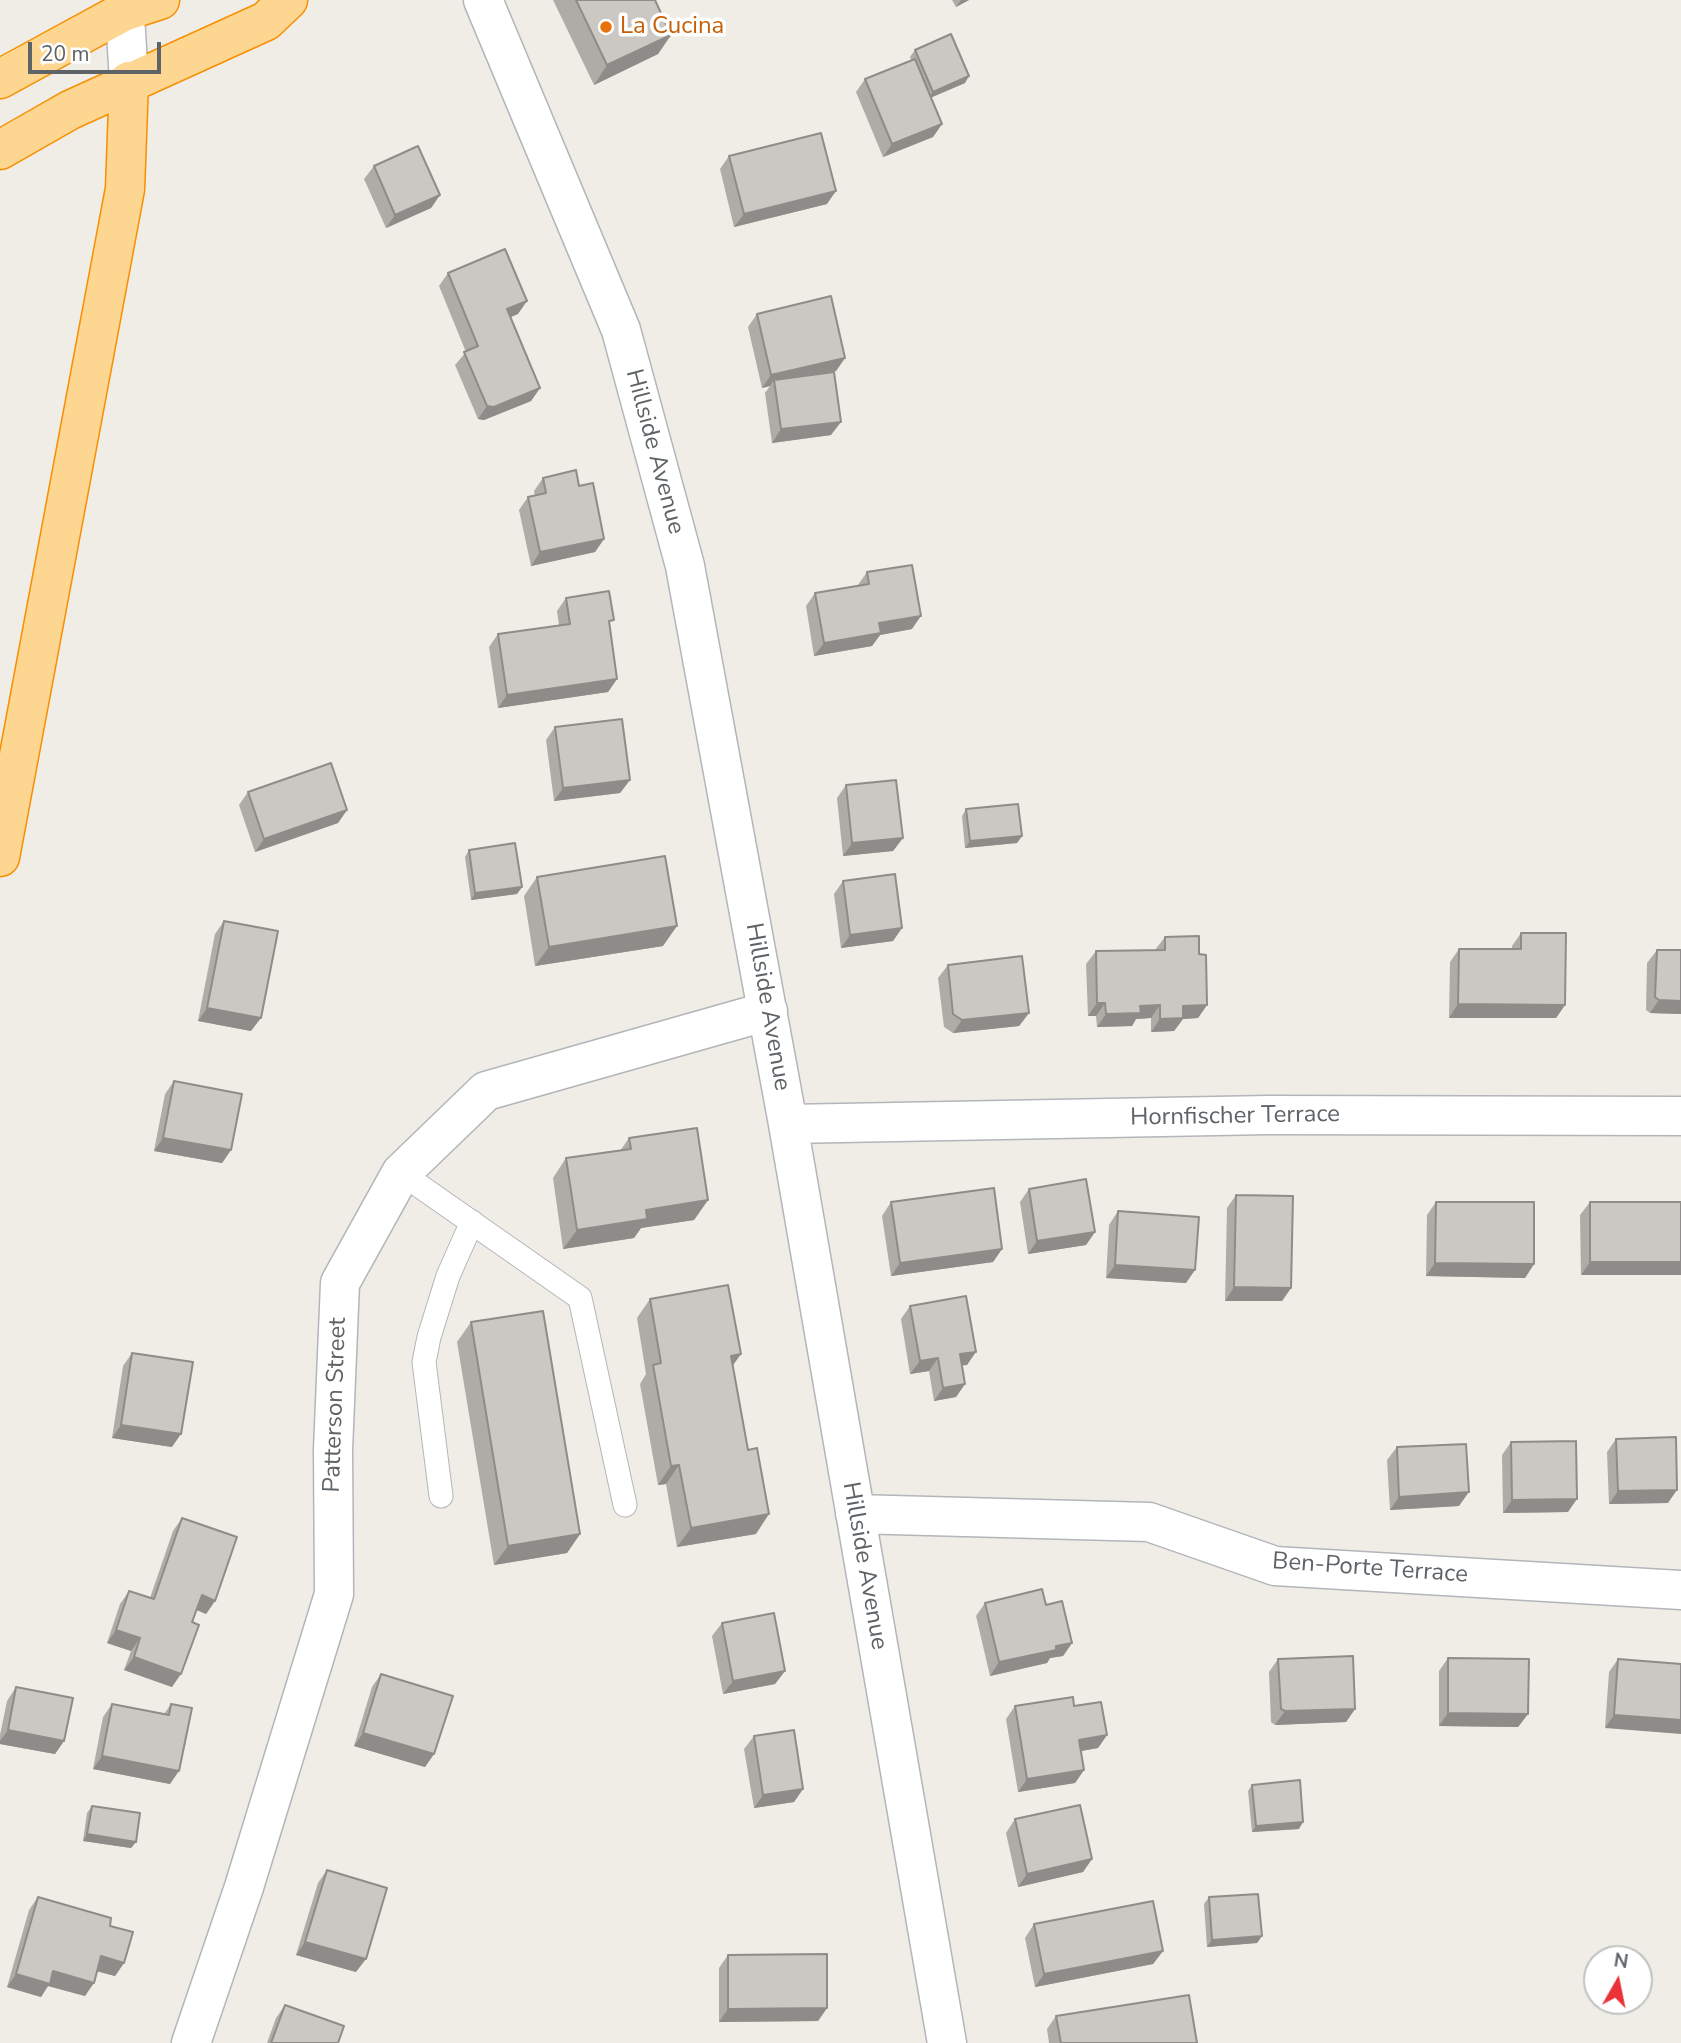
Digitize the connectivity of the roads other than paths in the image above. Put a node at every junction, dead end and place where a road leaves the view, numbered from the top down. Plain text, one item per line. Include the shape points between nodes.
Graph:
1 (160, 0) edge
2 (288, 0) edge
3 (483, 0) edge
4 (124, 6) edge
5 (0, 79) edge
6 (129, 81) junction
7 (0, 150) edge
8 (0, 858) edge
9 (768, 1011) junction
10 (1681, 1116) edge
11 (789, 1124) junction
12 (401, 1173) junction
13 (472, 1223) junction
14 (441, 1496) dead end
15 (625, 1505) dead end
16 (855, 1514) junction
17 (1681, 1590) edge
18 (191, 2043) edge
19 (947, 2043) edge

1 - 4 highway
2 - 6 highway via 265,21
3 - 9 street, Hillside Avenue via 621,330 685,566
4 - 5 highway
4 - 6 street
6 - 7 highway
6 - 8 highway via 124,189
9 - 11 street, Hillside Avenue
9 - 12 street, Patterson Street via 486,1091
10 - 11 street, Hornfischer Terrace via 1268,1115
11 - 16 street, Hillside Avenue
12 - 13 lane
12 - 18 street, Patterson Street via 340,1283 332,1450 334,1594
13 - 14 lane via 448,1276 424,1362
13 - 15 lane via 580,1298
16 - 17 street, Ben-Porte Terrace via 1149,1522 1275,1566
16 - 19 street, Hillside Avenue

